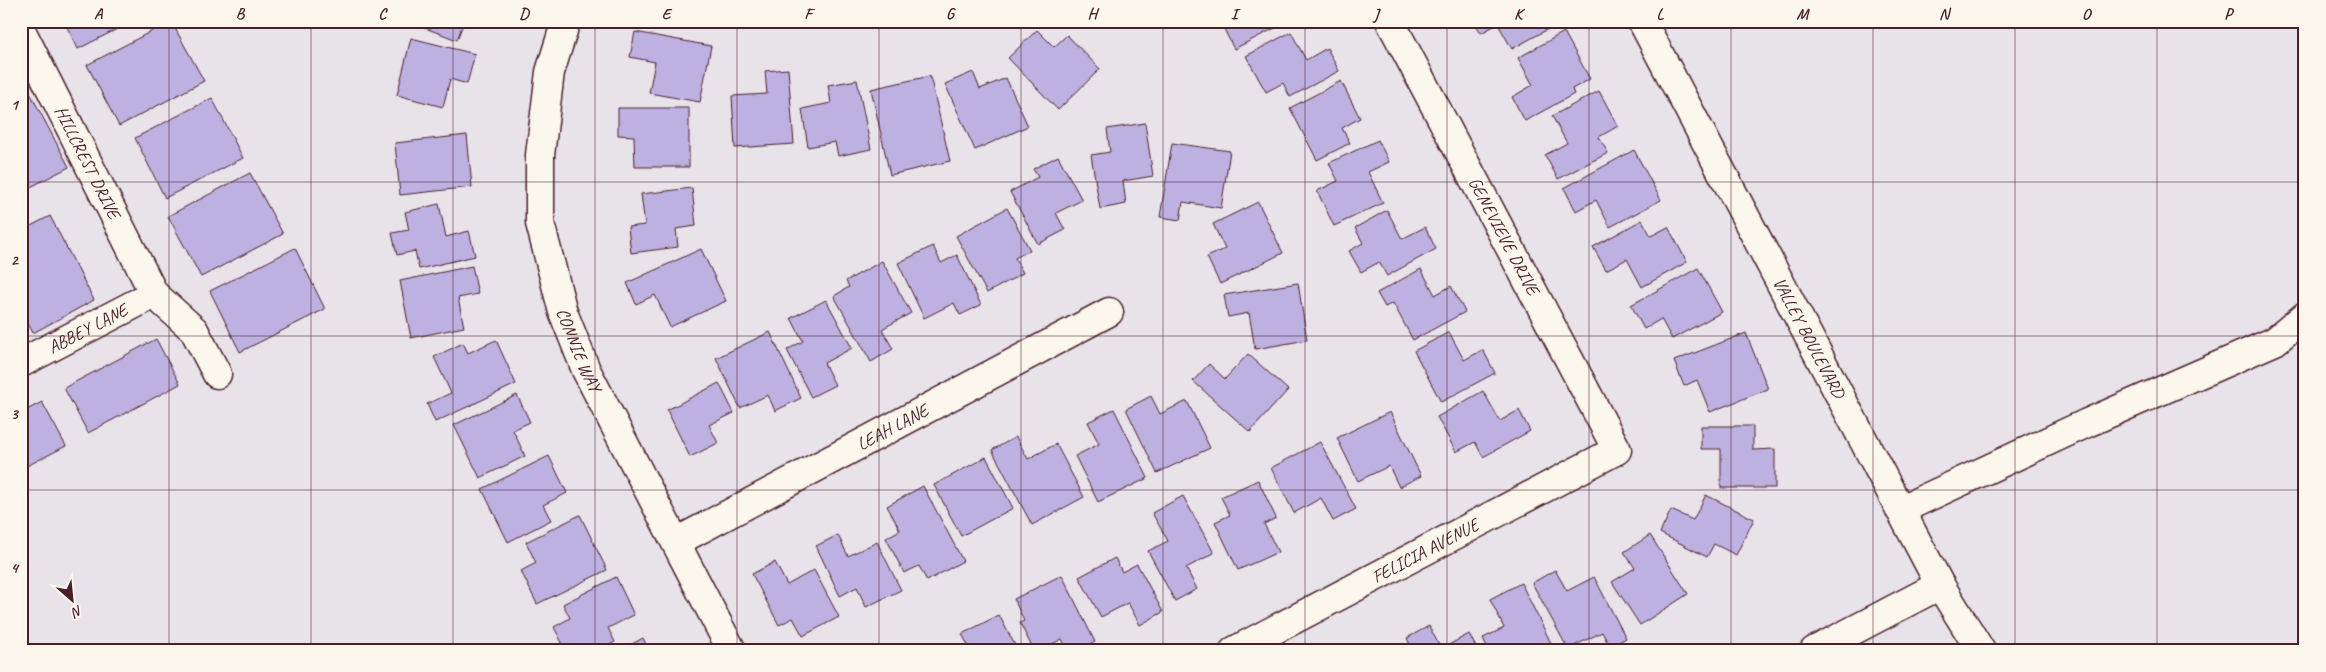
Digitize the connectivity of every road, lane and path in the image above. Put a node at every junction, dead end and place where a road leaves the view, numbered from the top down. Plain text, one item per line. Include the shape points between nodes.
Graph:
1 (566, 21) edge
2 (1390, 21) edge
3 (1642, 21) edge
4 (24, 41) edge
5 (154, 294) junction
6 (1109, 312) dead end
7 (2305, 316) edge
8 (21, 363) edge
9 (217, 374) dead end
10 (1617, 450) joint
11 (1900, 510) junction
12 (676, 542) junction
13 (1940, 585) junction
14 (732, 651) edge
15 (1234, 651) edge
16 (1814, 651) edge
17 (1981, 651) edge

1 - 12 street, CONNIE WAY via 550,72 540,155 540,222 563,312 586,370
2 - 10 street, GENEVIEVE DRIVE
3 - 11 street, VALLEY BOULEVARD
4 - 5 street, HILLCREST DRIVE
5 - 8 street, ABBEY LANE
5 - 9 street via 194,330
6 - 12 street, LEAH LANE
7 - 11 street via 2274,341
10 - 15 street, FELICIA AVENUE
11 - 13 street, VALLEY BOULEVARD
12 - 14 street, CONNIE WAY
13 - 16 street
13 - 17 street, VALLEY BOULEVARD

